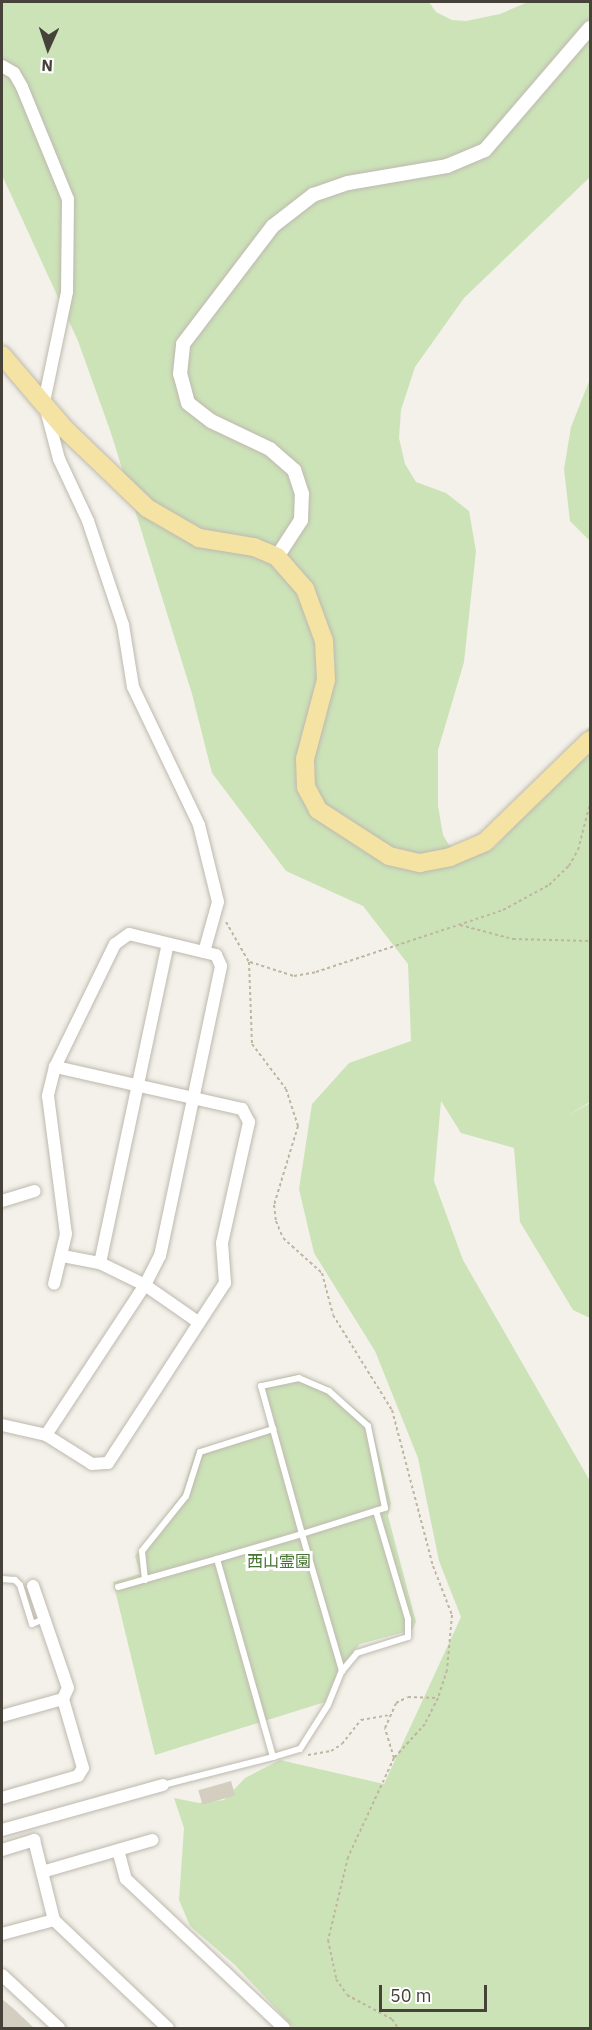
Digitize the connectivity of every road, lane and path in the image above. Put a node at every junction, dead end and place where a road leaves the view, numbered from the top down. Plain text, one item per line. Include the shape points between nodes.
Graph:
1 (591, 28) edge
2 (2, 66) edge
3 (2, 355) edge
4 (44, 402) junction
5 (277, 557) junction
6 (591, 740) edge
7 (591, 804) edge
8 (218, 902) junction
9 (460, 925) junction
10 (591, 941) edge
11 (168, 944) junction
12 (204, 952) junction
13 (249, 962) junction
14 (55, 1067) junction
15 (136, 1087) junction
16 (194, 1100) junction
17 (34, 1191) dead end
18 (2, 1202) edge
19 (63, 1256) junction
20 (100, 1263) junction
21 (54, 1284) dead end
22 (145, 1286) junction
23 (198, 1322) junction
24 (2, 1425) edge
25 (273, 1429) junction
26 (46, 1435) junction
27 (376, 1511) junction
28 (302, 1534) junction
29 (217, 1559) junction
30 (2, 1579) edge
31 (146, 1580) junction
32 (33, 1586) dead end
33 (118, 1587) dead end
34 (45, 1619) junction
35 (342, 1671) junction
36 (438, 1698) junction
37 (63, 1699) junction
38 (389, 1715) junction
39 (2, 1716) edge
40 (288, 1755) junction
41 (273, 1757) junction
42 (394, 1758) junction
43 (163, 1785) joint
44 (2, 1798) edge
45 (2, 1830) edge
46 (152, 1840) dead end
47 (2, 1850) edge
48 (118, 1850) junction
49 (42, 1872) junction
50 (54, 1920) junction
51 (2, 1934) edge
52 (2, 1975) edge
53 (59, 2028) edge
54 (168, 2028) edge
55 (284, 2028) edge
56 (398, 2028) edge

1 - 5 street via 485,150 447,166 348,183 313,195 273,226 183,344 180,374 189,403 211,421 270,449 294,470 302,494 301,519
2 - 4 street via 14,73 22,87 68,199 67,292
3 - 4 main road
4 - 5 main road via 65,429 147,508 174,526 199,538 254,547
4 - 8 street via 59,459 88,521 123,625 133,687 199,825
5 - 6 main road via 305,589 324,641 326,680 305,759 306,786 318,810 389,856 420,863 450,857 485,842
7 - 9 path via 578,850 549,885 503,910
8 - 12 street
8 - 13 path
9 - 10 path via 513,939
9 - 13 path via 294,976
11 - 12 street
11 - 14 street via 129,934 115,944
11 - 15 street
12 - 16 street via 216,955 221,966
13 - 36 path via 252,1044 286,1089 298,1126 274,1205 276,1221 283,1238 322,1274 333,1315 392,1410 433,1566 452,1615 447,1671
14 - 15 street
14 - 19 street via 48,1096 66,1234
15 - 16 street
15 - 20 street
16 - 22 street via 160,1256
16 - 23 street via 242,1109 249,1122 222,1243 225,1283
17 - 18 street
19 - 20 street
19 - 21 street
20 - 22 street
22 - 23 street
22 - 26 street
23 - 26 street via 108,1463 92,1464
24 - 26 street
25 - 27 lane via 261,1386 293,1376 329,1392 368,1426 386,1508
25 - 28 lane
25 - 31 lane via 200,1452 186,1496 142,1551
27 - 28 lane
27 - 35 lane via 408,1619 408,1638 357,1653
28 - 29 lane
28 - 35 lane
29 - 31 lane
29 - 41 lane
30 - 34 lane via 15,1580 20,1585 32,1624
31 - 33 lane
32 - 34 street
34 - 37 street via 68,1689
35 - 40 lane via 313,1733 300,1749
36 - 38 path via 408,1697 396,1703
36 - 42 path via 424,1724
37 - 39 street
37 - 44 street via 83,1768 78,1776
38 - 40 path via 361,1720 342,1744 331,1751 294,1758
38 - 42 path via 385,1728
40 - 41 lane
41 - 43 lane
42 - 56 path via 348,1857 328,1940 336,1979 347,1995 392,2019
43 - 45 street
46 - 48 street
47 - 49 street via 34,1840
48 - 49 street
48 - 55 street via 126,1879
49 - 50 street
50 - 51 street
50 - 54 street
52 - 53 street

